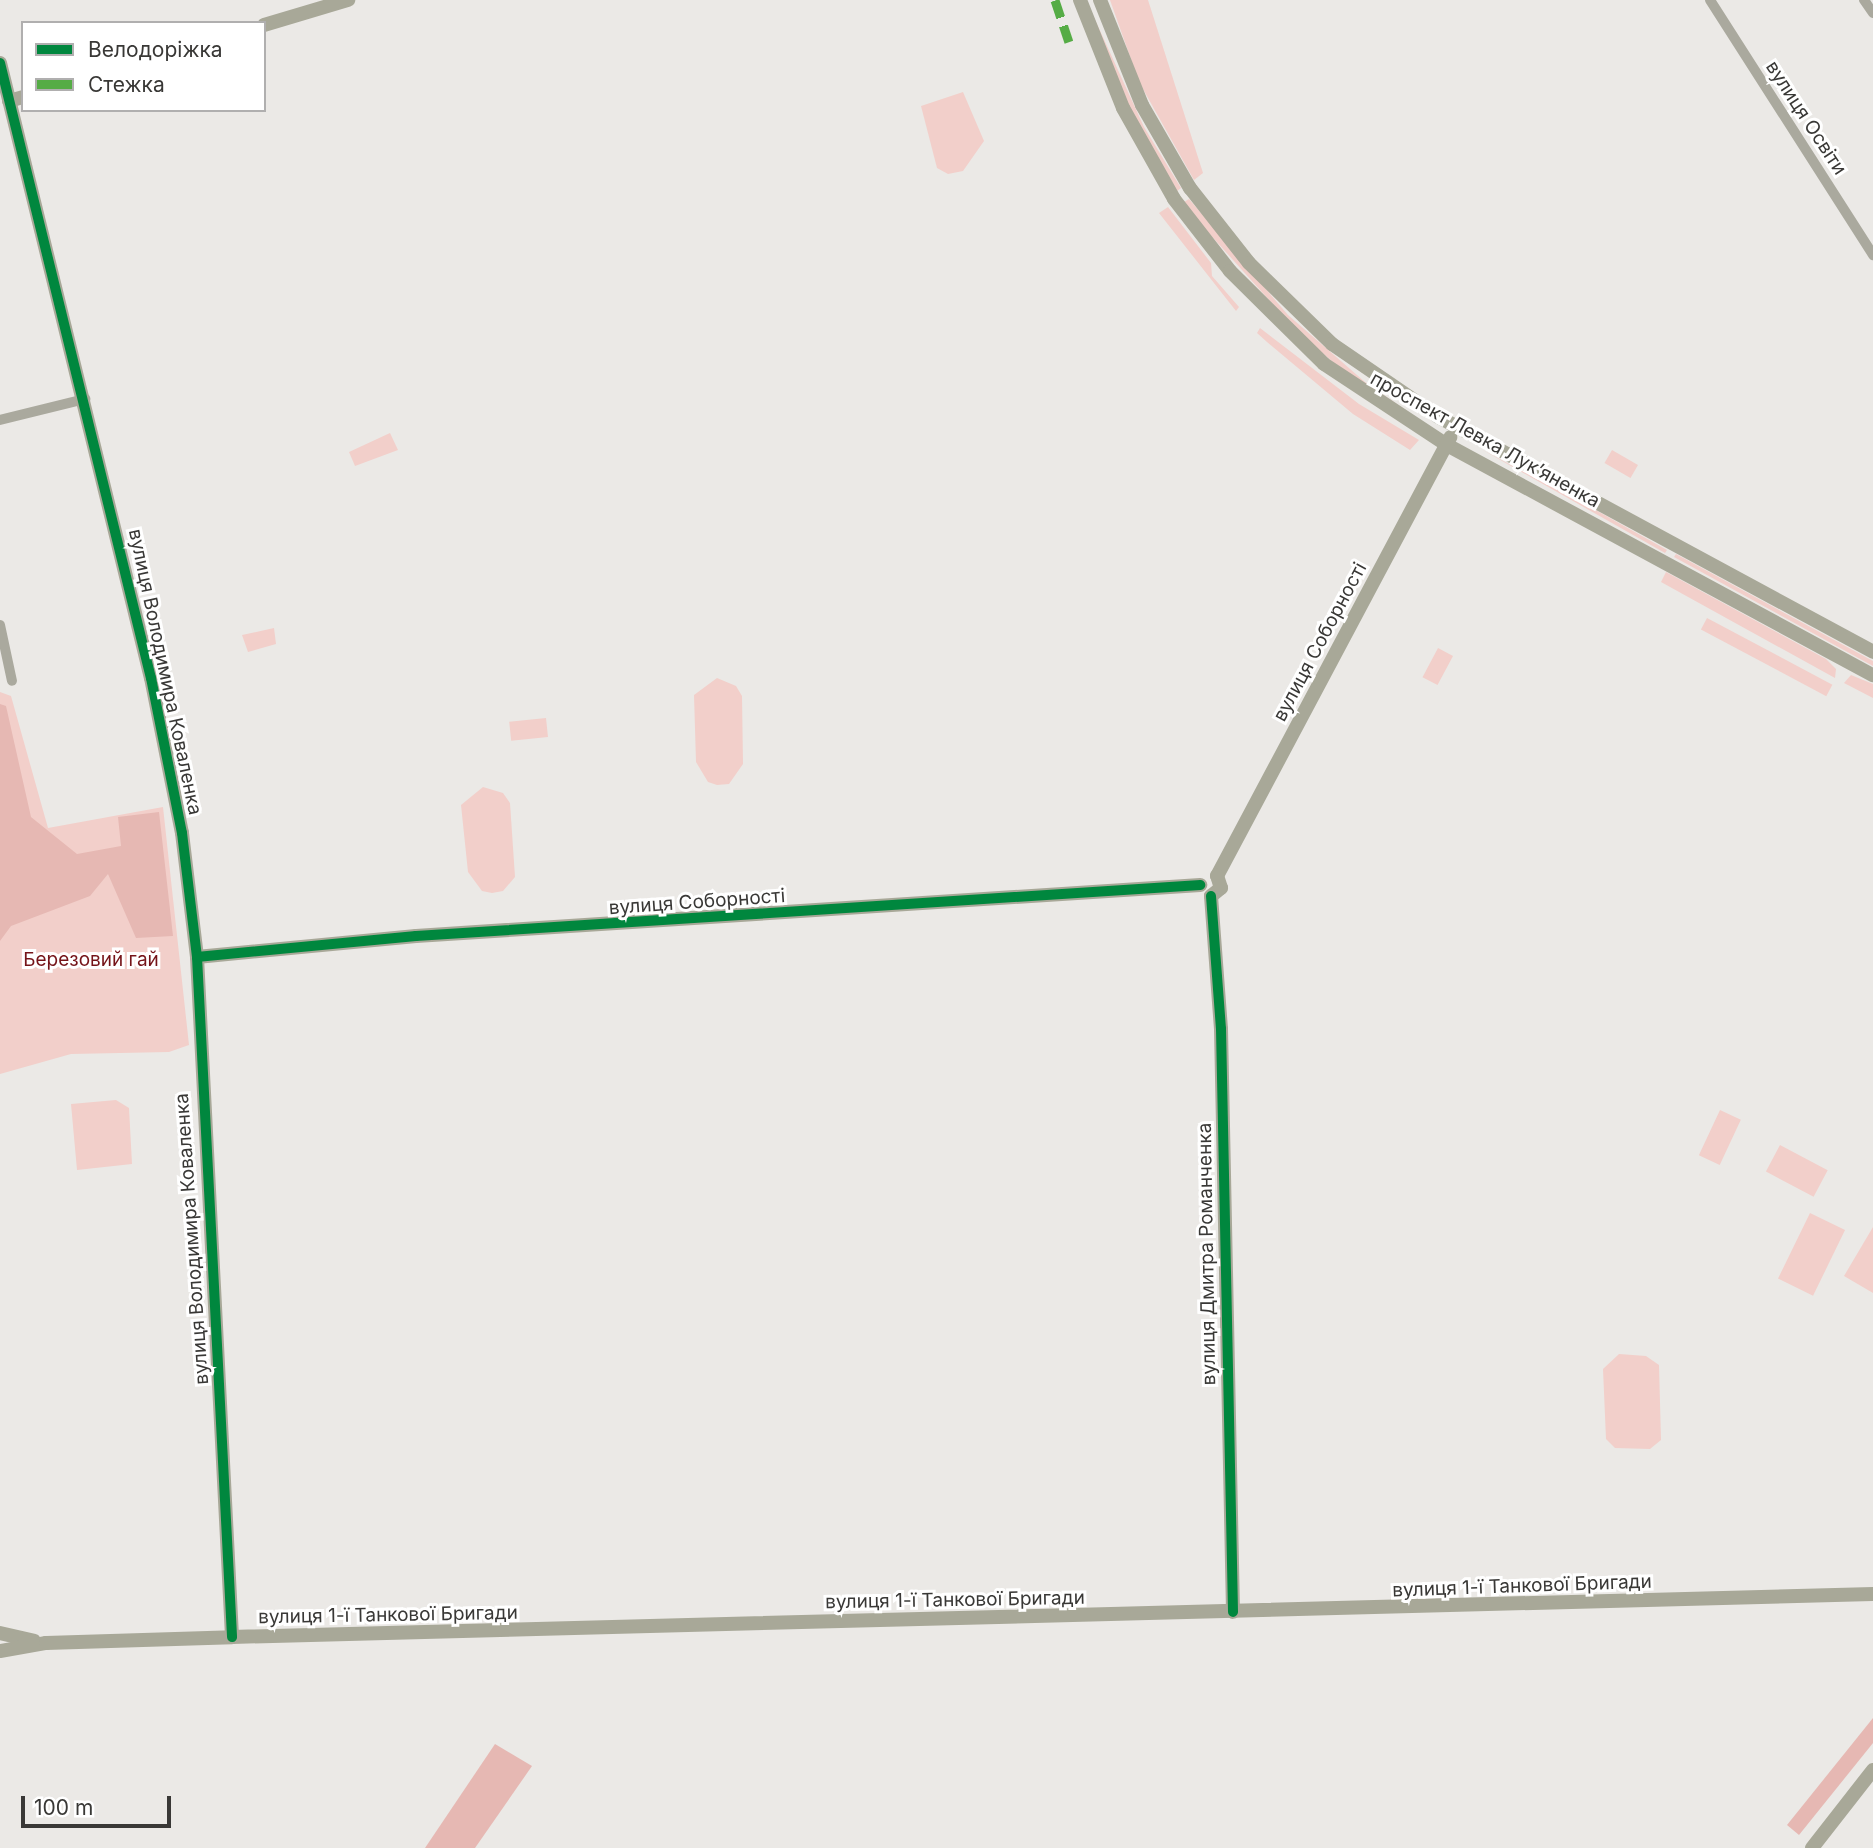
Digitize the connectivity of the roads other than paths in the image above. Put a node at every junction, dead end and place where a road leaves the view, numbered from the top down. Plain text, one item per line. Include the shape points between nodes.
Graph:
1 (348, 0) edge
2 (1080, 0) edge
3 (1100, 0) edge
4 (1710, 0) edge
5 (1864, 0) edge
6 (1873, 13) edge
7 (266, 24) edge
8 (0, 63) edge
9 (10, 101) edge
10 (1873, 255) edge
11 (85, 400) junction
12 (0, 420) edge
13 (1456, 426) junction
14 (1447, 444) junction
15 (0, 625) edge
16 (1873, 652) edge
17 (1873, 675) edge
18 (12, 681) dead end
19 (1217, 876) junction
20 (1199, 885) junction
21 (1211, 896) junction
22 (197, 957) junction
23 (1870, 1593) edge
24 (1233, 1612) junction
25 (0, 1633) edge
26 (232, 1637) junction
27 (46, 1643) junction
28 (0, 1651) edge
29 (1873, 1770) edge
30 (1812, 1848) edge

1 - 7 street
2 - 14 street, проспект Левка Лукʼяненка via 1143,149 1223,263 1341,378
3 - 13 street, проспект Левка Лукʼяненка via 1147,115 1224,232 1332,344
4 - 10 street, вулиця Освіти
5 - 6 street
8 - 9 street, вулиця Володимира Коваленка
9 - 11 street, вулиця Володимира Коваленка
11 - 12 street
11 - 22 street, вулиця Володимира Коваленка via 164,735
13 - 14 street, вулиця Соборності
13 - 16 street, проспект Левка Лукʼяненка
14 - 17 street, проспект Левка Лукʼяненка
14 - 19 street, вулиця Соборності
15 - 18 street
19 - 20 street, вулиця Соборності via 1204,876
19 - 21 street, вулиця Соборності via 1222,888
20 - 21 street
20 - 22 street, вулиця Соборності via 416,936
21 - 24 street, вулиця Дмитра Романченка via 1221,1029
22 - 26 street, вулиця Володимира Коваленка
23 - 24 street, вулиця 1-ї Танкової Бригади
24 - 26 street, вулиця 1-ї Танкової Бригади
25 - 27 street, вулиця 1-ї Танкової Бригади
26 - 27 street, вулиця 1-ї Танкової Бригади
27 - 28 street, вулиця 1-ї Танкової Бригади
29 - 30 street

